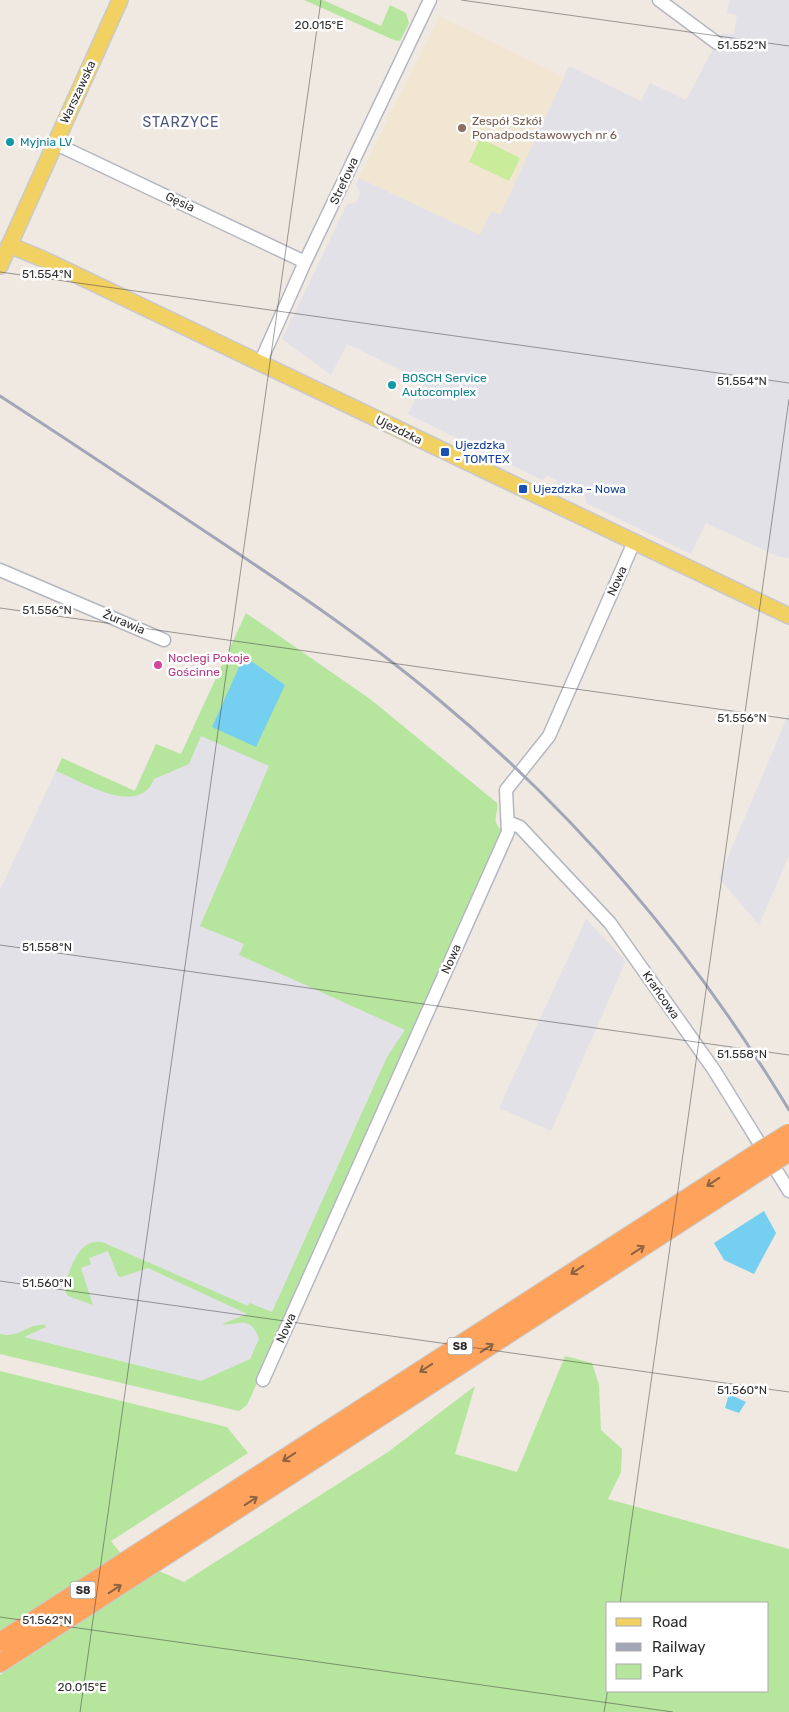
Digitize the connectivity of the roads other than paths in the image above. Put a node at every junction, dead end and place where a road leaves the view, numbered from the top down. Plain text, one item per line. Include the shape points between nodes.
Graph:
1 (120, 0) edge
2 (430, 0) edge
3 (659, 0) edge
4 (717, 42) dead end
5 (54, 143) junction
6 (5, 244) edge
7 (305, 262) junction
8 (0, 266) edge
9 (260, 363) junction
10 (634, 542) junction
11 (0, 570) edge
12 (789, 616) edge
13 (164, 640) dead end
14 (508, 822) junction
15 (789, 1133) edge
16 (789, 1152) edge
17 (758, 1162) junction
18 (789, 1191) edge
19 (262, 1380) dead end
20 (0, 1642) edge
21 (0, 1663) edge

1 - 5 main road, Warszawska
2 - 7 street, Strefowa
3 - 4 street
5 - 6 main road, Warszawska
5 - 7 street, Gęsia
6 - 8 main road, Warszawska
6 - 9 main road, Ujezdzka
7 - 9 street, Strefowa
9 - 10 main road, Ujezdzka
10 - 12 main road, Ujezdzka
10 - 14 street, Nowa via 549,736 506,790
11 - 13 street, Żurawia
14 - 18 street, Krańcowa via 520,827 610,923 714,1070
14 - 19 street, Nowa via 508,832
15 - 17 highway, S8, bridge
16 - 17 highway, S8, bridge
17 -> 20 highway, S8
21 -> 17 highway, S8

